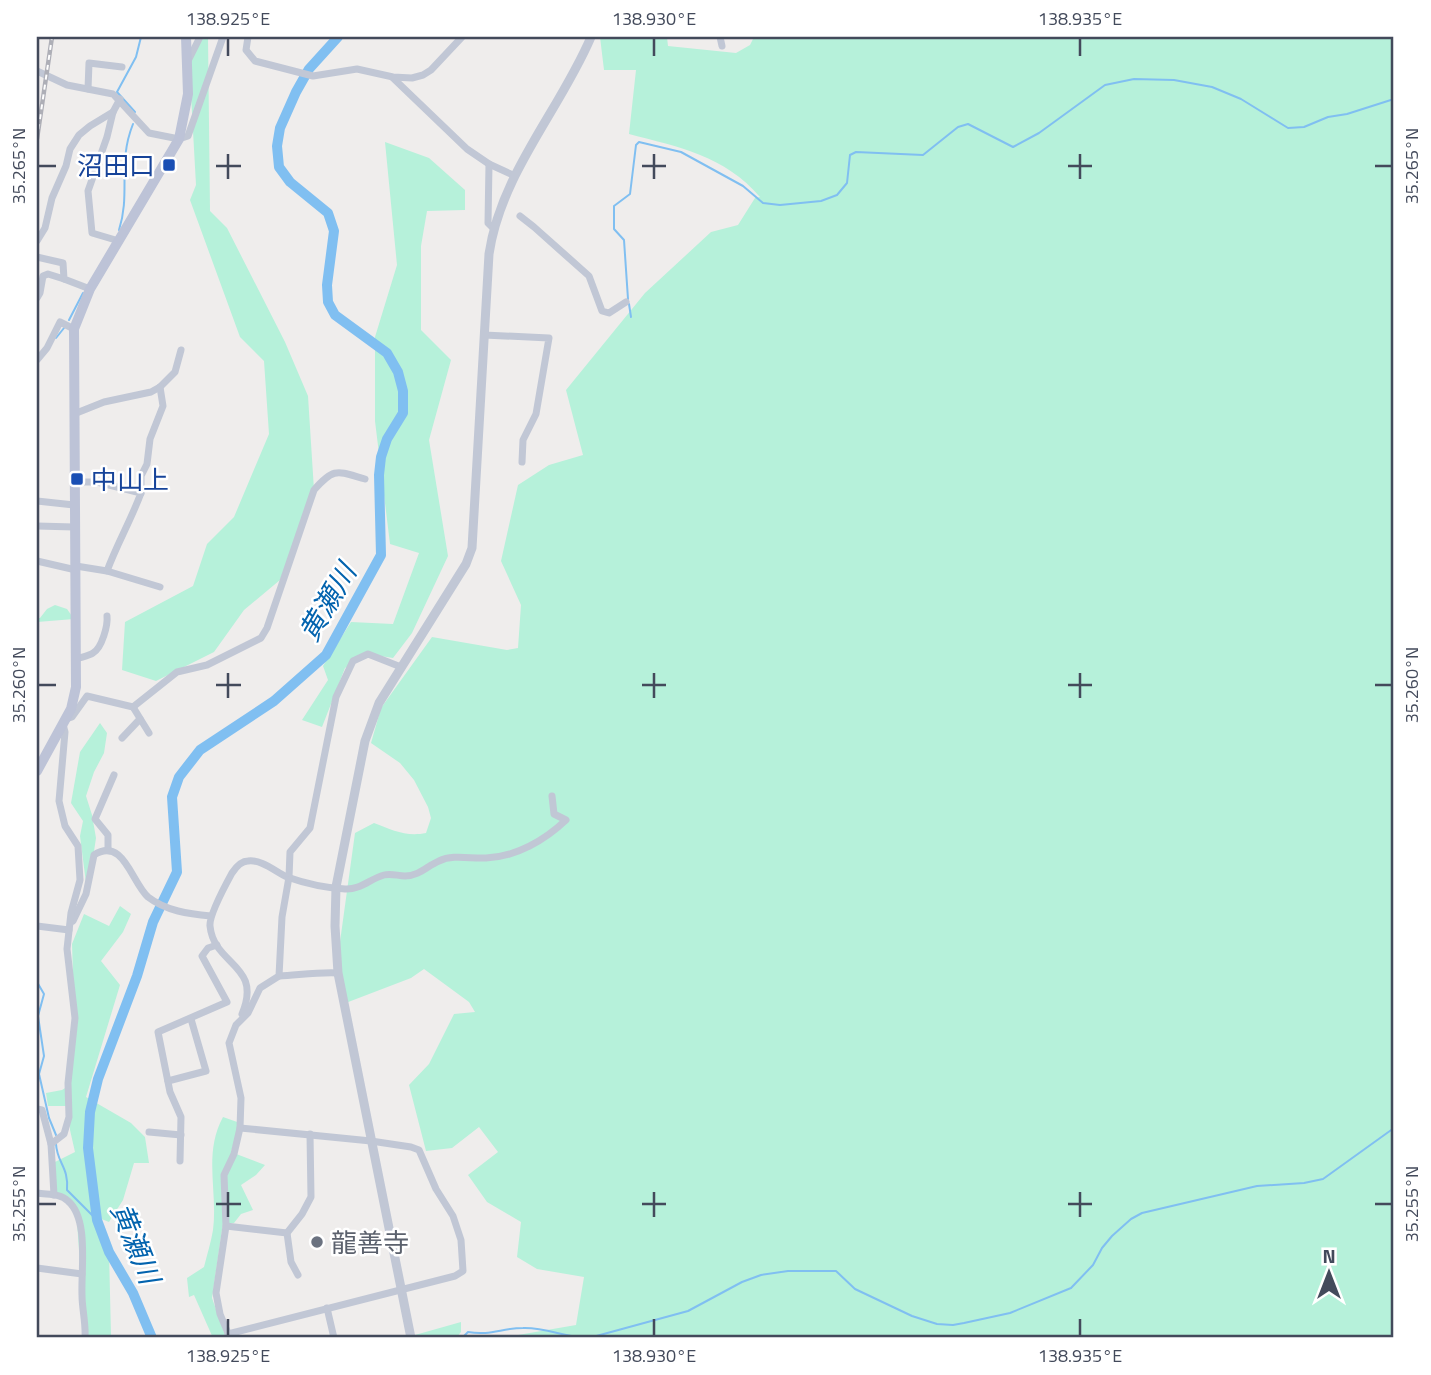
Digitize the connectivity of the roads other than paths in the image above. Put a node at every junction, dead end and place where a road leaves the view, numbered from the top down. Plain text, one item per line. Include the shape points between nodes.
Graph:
1 (186, 37) edge
2 (200, 37) edge
3 (223, 37) edge
4 (248, 37) edge
5 (462, 37) edge
6 (591, 37) edge
7 (720, 37) edge
8 (722, 46) dead end
9 (187, 65) junction
10 (122, 67) dead end
11 (37, 71) edge
12 (393, 77) junction
13 (37, 79) edge
14 (88, 89) junction
15 (120, 99) junction
16 (113, 112) junction
17 (179, 139) junction
18 (489, 164) junction
19 (514, 176) junction
20 (520, 216) dead end
21 (493, 228) junction
22 (37, 241) edge
23 (119, 242) junction
24 (37, 257) edge
25 (64, 279) junction
26 (90, 289) junction
27 (37, 298) edge
28 (626, 302) dead end
29 (74, 329) junction
30 (484, 335) junction
31 (181, 350) dead end
32 (37, 359) edge
33 (160, 387) junction
34 (74, 414) junction
35 (522, 462) dead end
36 (365, 479) dead end
37 (75, 482) junction
38 (141, 493) junction
39 (37, 501) edge
40 (74, 505) junction
41 (37, 526) edge
42 (74, 527) junction
43 (37, 561) edge
44 (76, 568) junction
45 (107, 571) junction
46 (160, 587) dead end
47 (107, 616) dead end
48 (76, 659) junction
49 (401, 667) junction
50 (133, 708) junction
51 (140, 719) junction
52 (65, 721) junction
53 (149, 733) dead end
54 (122, 738) dead end
55 (37, 771) edge
56 (114, 775) dead end
57 (552, 796) dead end
58 (108, 850) junction
59 (289, 877) junction
60 (336, 887) junction
61 (211, 916) junction
62 (38, 926) edge
63 (70, 927) junction
64 (217, 944) junction
65 (338, 973) junction
66 (279, 976) junction
67 (241, 1018) junction
68 (191, 1019) junction
69 (168, 1081) junction
70 (37, 1109) edge
71 (240, 1128) junction
72 (149, 1132) dead end
73 (310, 1134) junction
74 (181, 1135) junction
75 (371, 1141) junction
76 (53, 1143) junction
77 (180, 1161) dead end
78 (37, 1193) edge
79 (54, 1195) junction
80 (226, 1227) junction
81 (287, 1233) junction
82 (37, 1268) edge
83 (82, 1274) junction
84 (298, 1275) dead end
85 (401, 1289) junction
86 (327, 1308) junction
87 (229, 1336) edge
88 (85, 1338) edge
89 (334, 1338) edge
90 (411, 1338) edge

1 - 9 main road
2 - 9 street
3 - 17 street via 188,136
4 - 12 street via 246,50 254,61 313,76 357,69
5 - 12 street via 423,75
6 - 19 street
7 - 8 street
9 - 17 main road via 188,94
10 - 14 street via 89,63
11 - 13 street
11 - 14 street
12 - 18 street via 467,149
14 - 15 street
15 - 16 street
15 - 17 street via 149,133
16 - 22 street via 79,135 70,149
16 - 23 street via 88,191 92,233
17 - 23 main road
18 - 19 street
18 - 21 street via 488,223
19 - 21 street
20 - 28 street via 589,276 602,311 609,313
21 - 30 street
23 - 26 main road
24 - 25 street via 64,264
25 - 26 street
25 - 27 street via 43,276
26 - 29 main road
29 - 32 street via 60,321
29 - 34 main road
30 - 35 street via 549,338 536,414 523,440
30 - 49 street via 472,548
31 - 33 street via 175,372
33 - 34 street
33 - 38 street via 163,406 150,439
34 - 37 main road
36 - 50 street via 338,471 328,474 314,490 261,638 207,665 177,672
37 - 38 street via 97,482
37 - 40 main road
38 - 45 street
39 - 40 street
40 - 42 main road
41 - 42 street
42 - 44 main road
43 - 44 street
44 - 45 street
44 - 48 main road
45 - 46 street
47 - 48 street via 98,649
48 - 52 main road via 74,697
49 - 59 street via 368,654 353,661 336,697 310,828 290,852
49 - 60 street via 379,703 365,741
50 - 51 street
50 - 52 street via 86,696
51 - 53 street
51 - 54 street
52 - 55 main road
52 - 63 street via 58,801 81,862
56 - 58 street via 95,819 108,835
57 - 60 street via 554,814 566,820 529,846 489,859 449,858 407,876 388,874 358,887
58 - 61 street via 125,861 149,897 182,913
58 - 63 street via 94,855 86,894
59 - 60 street
59 - 61 street via 247,860 233,872
59 - 66 street
60 - 65 street
61 - 64 street
62 - 63 street
63 - 76 street via 68,963 75,1035 69,1117 64,1134
64 - 67 street via 249,987
64 - 68 street via 202,956 226,1002
65 - 66 street
65 - 75 street
66 - 67 street via 260,988
67 - 71 street via 229,1043 241,1098
68 - 69 street via 158,1032
68 - 69 street via 206,1071
69 - 74 street via 181,1117
70 - 76 street via 42,1110
71 - 73 street
71 - 80 street via 225,1175
72 - 74 street
73 - 75 street
73 - 81 street via 311,1197
74 - 77 street
75 - 85 street
75 - 85 street via 418,1150 461,1240 463,1271
76 - 79 street
78 - 79 street
79 - 83 street via 70,1202 79,1217
80 - 81 street
80 - 87 street via 216,1293
81 - 84 street
82 - 83 street
83 - 88 street
85 - 86 street
85 - 90 street
86 - 87 street
86 - 89 street

